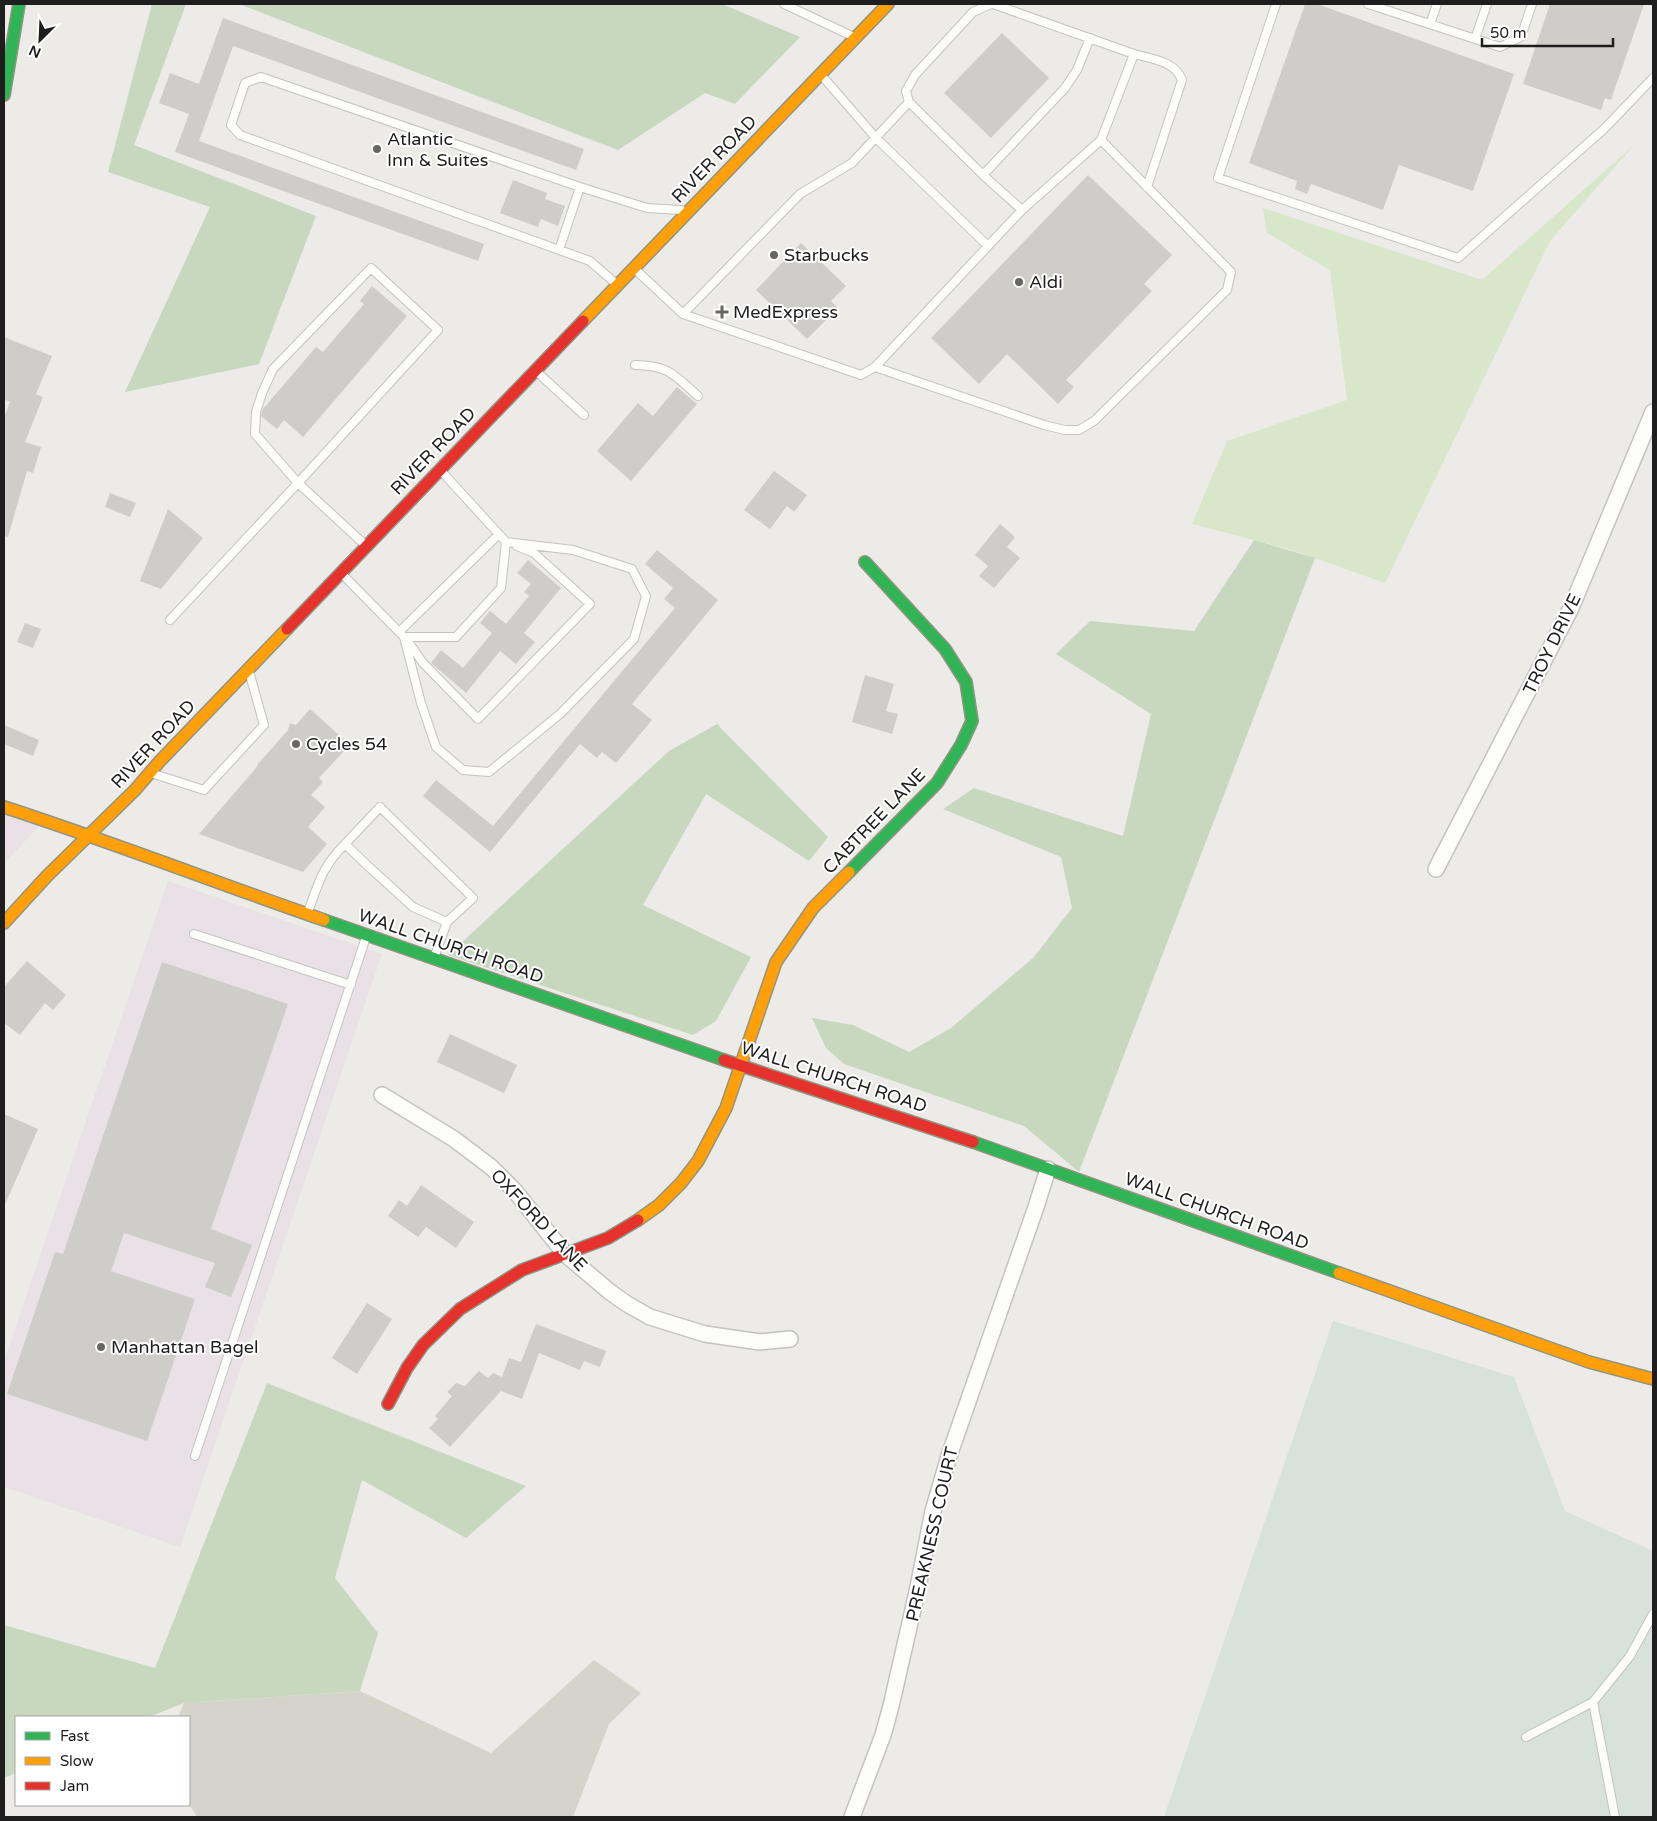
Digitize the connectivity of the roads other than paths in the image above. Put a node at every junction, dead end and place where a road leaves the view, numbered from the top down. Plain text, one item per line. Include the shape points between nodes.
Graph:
1 (19, 4) edge
2 (784, 4) edge
3 (888, 4) edge
4 (992, 4) edge
5 (1276, 4) edge
6 (1368, 4) edge
7 (1437, 4) edge
8 (1487, 4) edge
9 (1532, 4) edge
10 (1381, 6) edge
11 (1430, 24) junction
12 (856, 38) junction
13 (1090, 38) junction
14 (1475, 39) junction
15 (1134, 54) junction
16 (820, 74) junction
17 (1653, 78) edge
18 (4, 95) edge
19 (909, 102) junction
20 (876, 138) junction
21 (1101, 140) junction
22 (983, 175) junction
23 (580, 187) junction
24 (1147, 187) junction
25 (689, 210) junction
26 (1022, 210) junction
27 (988, 246) junction
28 (559, 250) junction
29 (633, 268) junction
30 (617, 285) junction
31 (683, 314) junction
32 (635, 365) dead end
33 (875, 366) junction
34 (535, 370) junction
35 (698, 396) dead end
36 (1653, 412) edge
37 (584, 415) dead end
38 (440, 470) junction
39 (298, 483) junction
40 (499, 534) junction
41 (506, 542) junction
42 (366, 546) junction
43 (865, 562) dead end
44 (341, 572) junction
45 (170, 620) dead end
46 (402, 634) junction
47 (248, 669) junction
48 (149, 772) junction
49 (4, 808) edge
50 (90, 835) junction
51 (345, 844) junction
52 (1436, 869) dead end
53 (307, 914) junction
54 (447, 922) junction
55 (4, 923) edge
56 (194, 934) dead end
57 (367, 935) junction
58 (434, 958) junction
59 (351, 985) junction
60 (741, 1066) junction
61 (382, 1095) dead end
62 (1048, 1169) junction
63 (565, 1254) junction
64 (790, 1339) dead end
65 (1653, 1379) edge
66 (388, 1404) dead end
67 (195, 1456) dead end
68 (1653, 1614) edge
69 (1594, 1702) junction
70 (1526, 1737) dead end
71 (852, 1817) edge
72 (1615, 1817) edge

1 - 18 main road
2 - 12 lane
3 - 12 main road, RIVER ROAD
4 - 13 lane
4 - 19 lane via 973,12 915,75 906,91
5 - 17 lane via 1218,178 1458,258 1604,128
6 - 10 lane
7 - 11 lane
8 - 14 lane
9 - 14 lane via 1521,37 1500,48
10 - 11 lane
11 - 14 lane
12 - 16 main road, RIVER ROAD
13 - 15 lane
13 - 22 lane via 1077,70 1065,88
15 - 21 lane
15 - 24 lane via 1171,65 1182,80
16 - 20 lane
16 - 25 main road, RIVER ROAD
19 - 20 lane
19 - 22 lane
20 - 27 lane
20 - 31 lane via 852,163 800,194
21 - 24 lane
21 - 26 lane
22 - 26 lane
23 - 25 lane via 647,208
23 - 28 lane
23 - 28 lane via 261,77 245,83 231,125 240,136
24 - 33 lane via 1231,272 1227,290 1094,421 1079,430 1044,425
25 - 29 main road, RIVER ROAD
26 - 27 lane
27 - 33 lane
28 - 30 lane via 590,261
29 - 30 main road, RIVER ROAD
29 - 31 lane
30 - 34 main road, RIVER ROAD
31 - 33 lane via 861,375
32 - 35 lane via 670,371
34 - 37 lane
34 - 38 main road, RIVER ROAD
36 - 52 street, TROY DRIVE via 1571,608
38 - 40 lane
38 - 42 main road, RIVER ROAD
39 - 39 lane via 438,330 371,268 274,369 262,393 254,434
39 - 42 lane
39 - 45 lane
40 - 41 lane
40 - 46 lane
41 - 46 lane via 501,588 456,637
41 - 46 lane via 534,553 590,604 478,719 423,663
41 - 46 lane via 573,550 632,569 646,596 634,638 560,714 489,772 463,770 436,747
42 - 44 main road, RIVER ROAD
43 - 60 main road, CABTREE LANE via 945,648 966,682 972,721 937,783 813,908 792,938 776,962
44 - 46 lane
44 - 47 main road, RIVER ROAD
47 - 48 main road, RIVER ROAD
47 - 48 lane via 264,725 204,790
48 - 50 main road, RIVER ROAD
49 - 50 main road, WALL CHURCH ROAD
50 - 53 main road, WALL CHURCH ROAD
50 - 55 main road, RIVER ROAD
51 - 53 lane via 330,859 320,876
51 - 54 lane via 413,907
51 - 54 lane via 380,807 473,898
53 - 57 main road, WALL CHURCH ROAD
54 - 58 lane
56 - 59 lane
57 - 58 main road, WALL CHURCH ROAD
57 - 59 lane
58 - 60 main road, WALL CHURCH ROAD
59 - 67 lane
60 - 62 main road, WALL CHURCH ROAD
60 - 63 main road, CABTREE LANE via 712,1137 681,1184 632,1225
61 - 63 street, OXFORD LANE via 454,1139 491,1168 515,1191
62 - 65 main road, WALL CHURCH ROAD via 1589,1362
62 - 71 street, PREAKNESS COURT via 949,1456 933,1511 891,1706
63 - 64 street, OXFORD LANE via 610,1292 650,1317 735,1340
63 - 66 main road, CABTREE LANE via 522,1270 460,1309 423,1345
68 - 69 lane via 1630,1656
69 - 70 lane
69 - 72 lane

